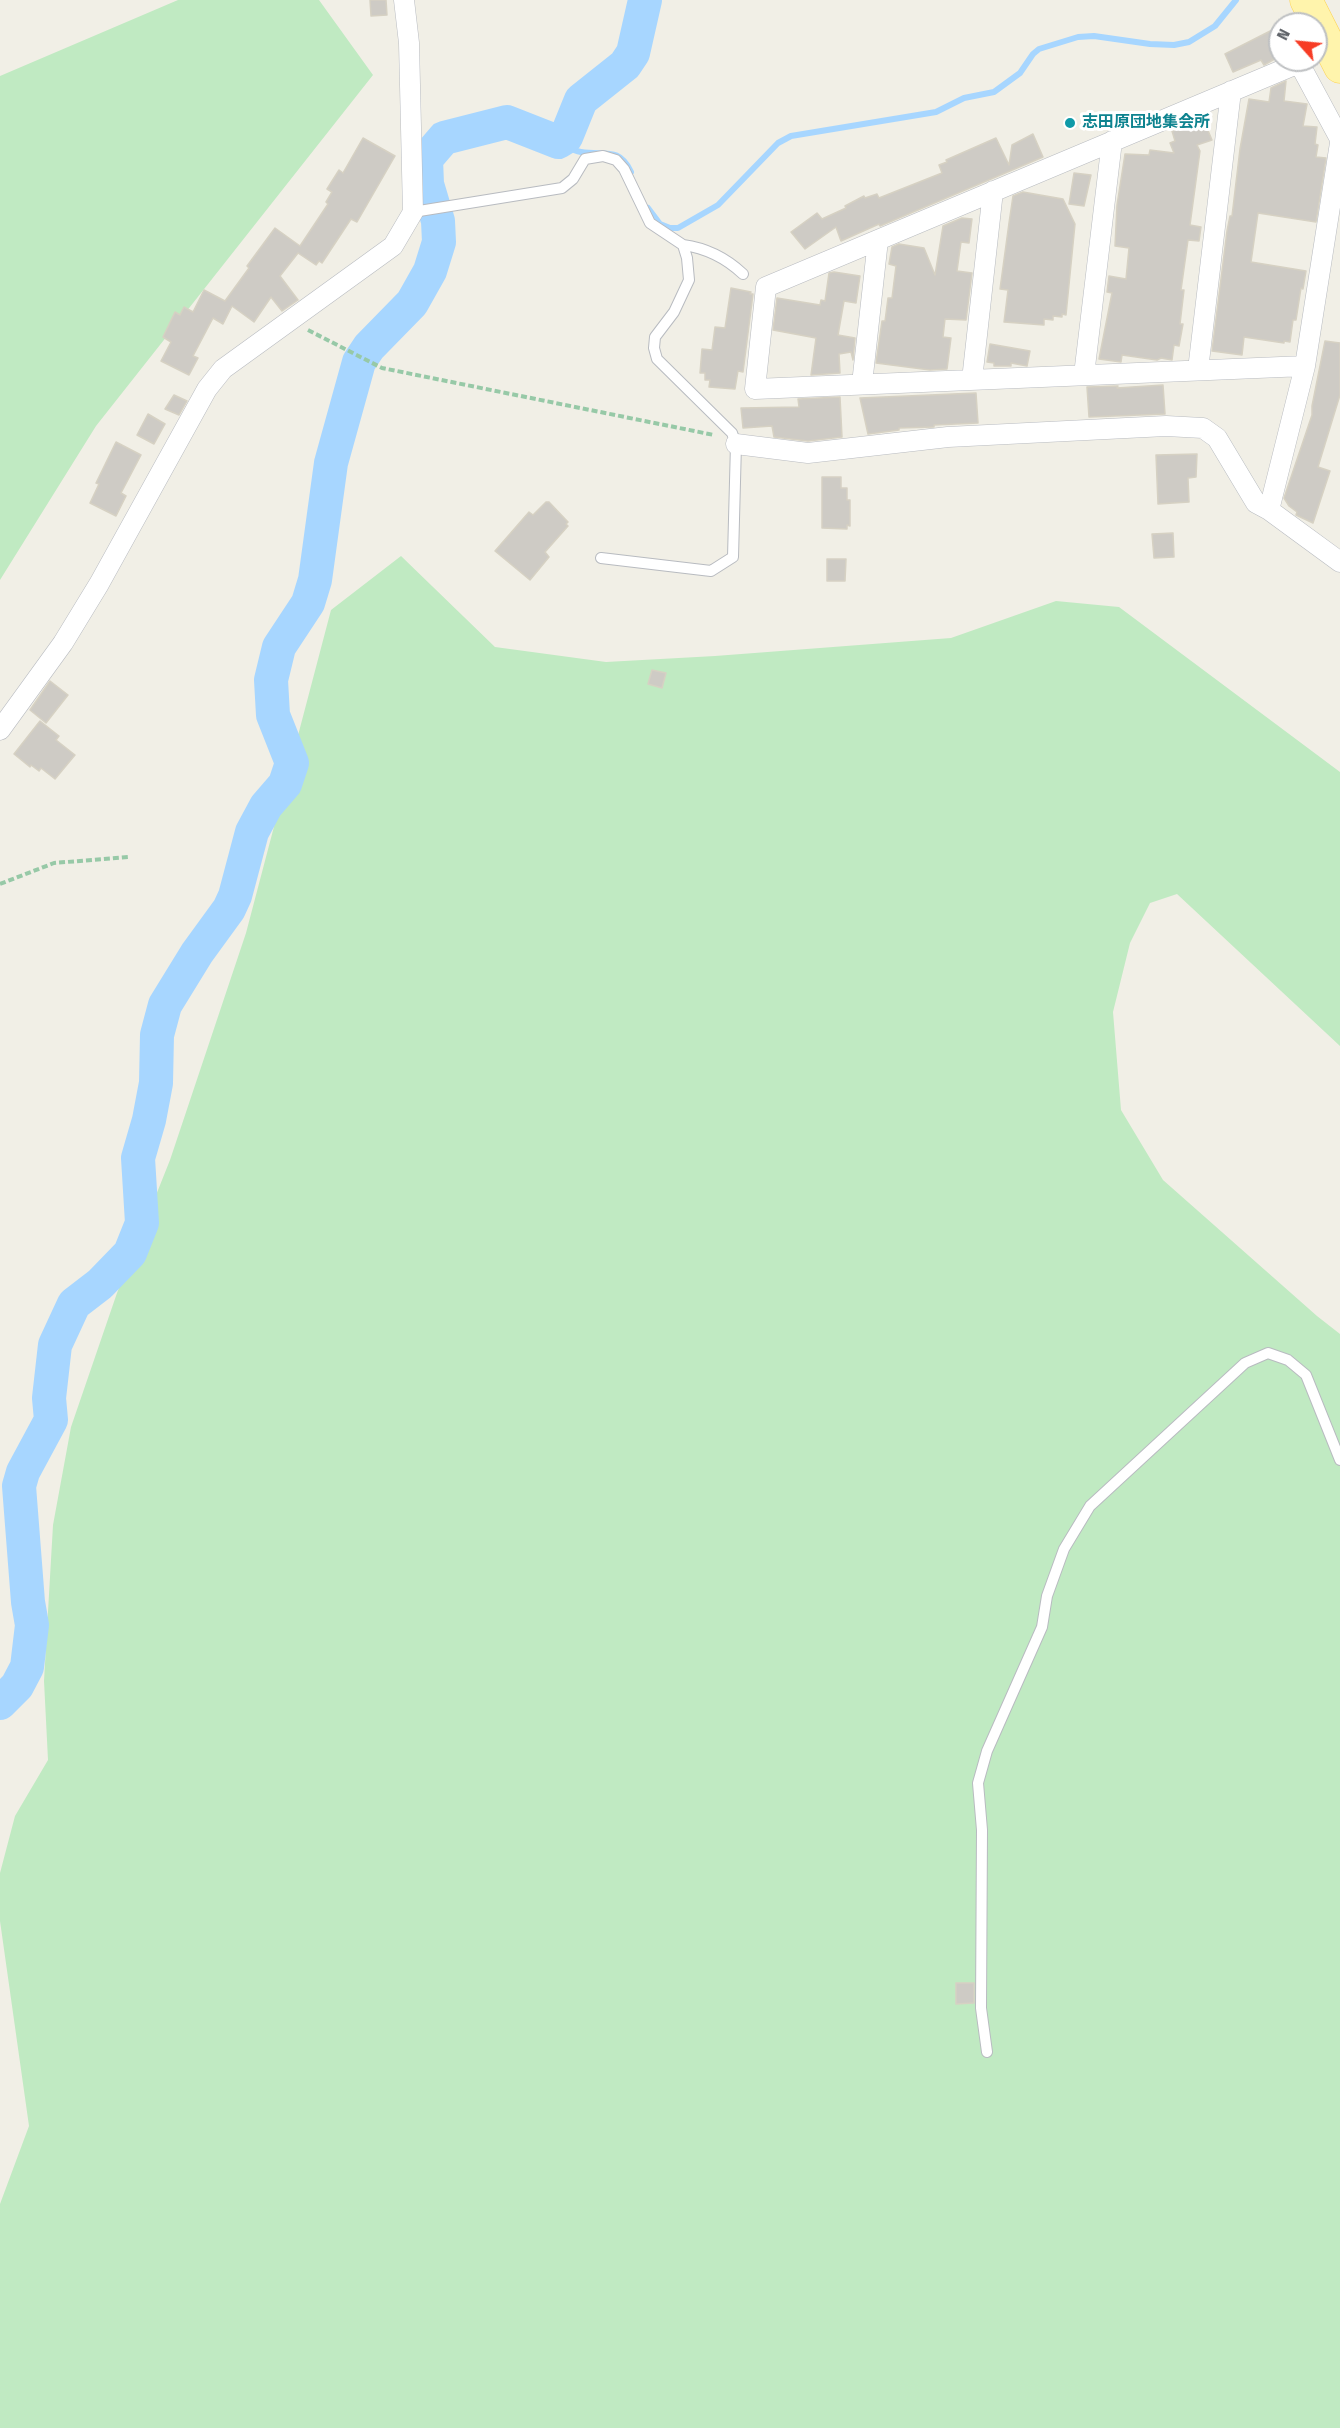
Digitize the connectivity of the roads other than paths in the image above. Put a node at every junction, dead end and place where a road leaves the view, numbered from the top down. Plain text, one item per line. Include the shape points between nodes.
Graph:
1 (404, 0) edge
2 (1306, 0) edge
3 (1340, 67) edge
4 (1231, 91) junction
5 (1112, 141) junction
6 (1340, 141) edge
7 (993, 191) junction
8 (420, 211) junction
9 (878, 240) junction
10 (683, 245) junction
11 (743, 274) dead end
12 (1305, 366) junction
13 (1198, 370) junction
14 (1084, 375) junction
15 (972, 380) junction
16 (862, 384) junction
17 (736, 444) junction
18 (1269, 510) junction
19 (601, 558) dead end
20 (1340, 562) edge
21 (0, 730) edge
22 (1340, 1460) edge
23 (987, 2052) dead end

1 - 8 street
2 - 3 main road
4 - 5 street
4 - 6 street via 1299,63
4 - 13 street
5 - 7 street
5 - 14 street
6 - 12 street
7 - 9 street
7 - 15 street
8 - 10 lane via 562,188 573,179 585,159 603,156 616,160 624,169 650,223
8 - 21 street via 393,246 223,369 207,389 63,643
9 - 16 street
9 - 16 street via 766,287 755,389
10 - 11 lane via 700,247 732,263
10 - 17 lane via 689,280 674,312 655,337 654,348 657,359 732,433
12 - 13 street
12 - 18 street
13 - 14 street
14 - 15 street
15 - 16 street
17 - 18 street via 808,453 948,437 1166,426 1203,428 1217,438 1256,503
17 - 19 lane via 733,557 711,571
18 - 20 street
22 - 23 lane via 1306,1375 1288,1360 1268,1353 1245,1363 1090,1506 1064,1549 1047,1596 1042,1627 987,1751 978,1783 982,1840 981,2008

